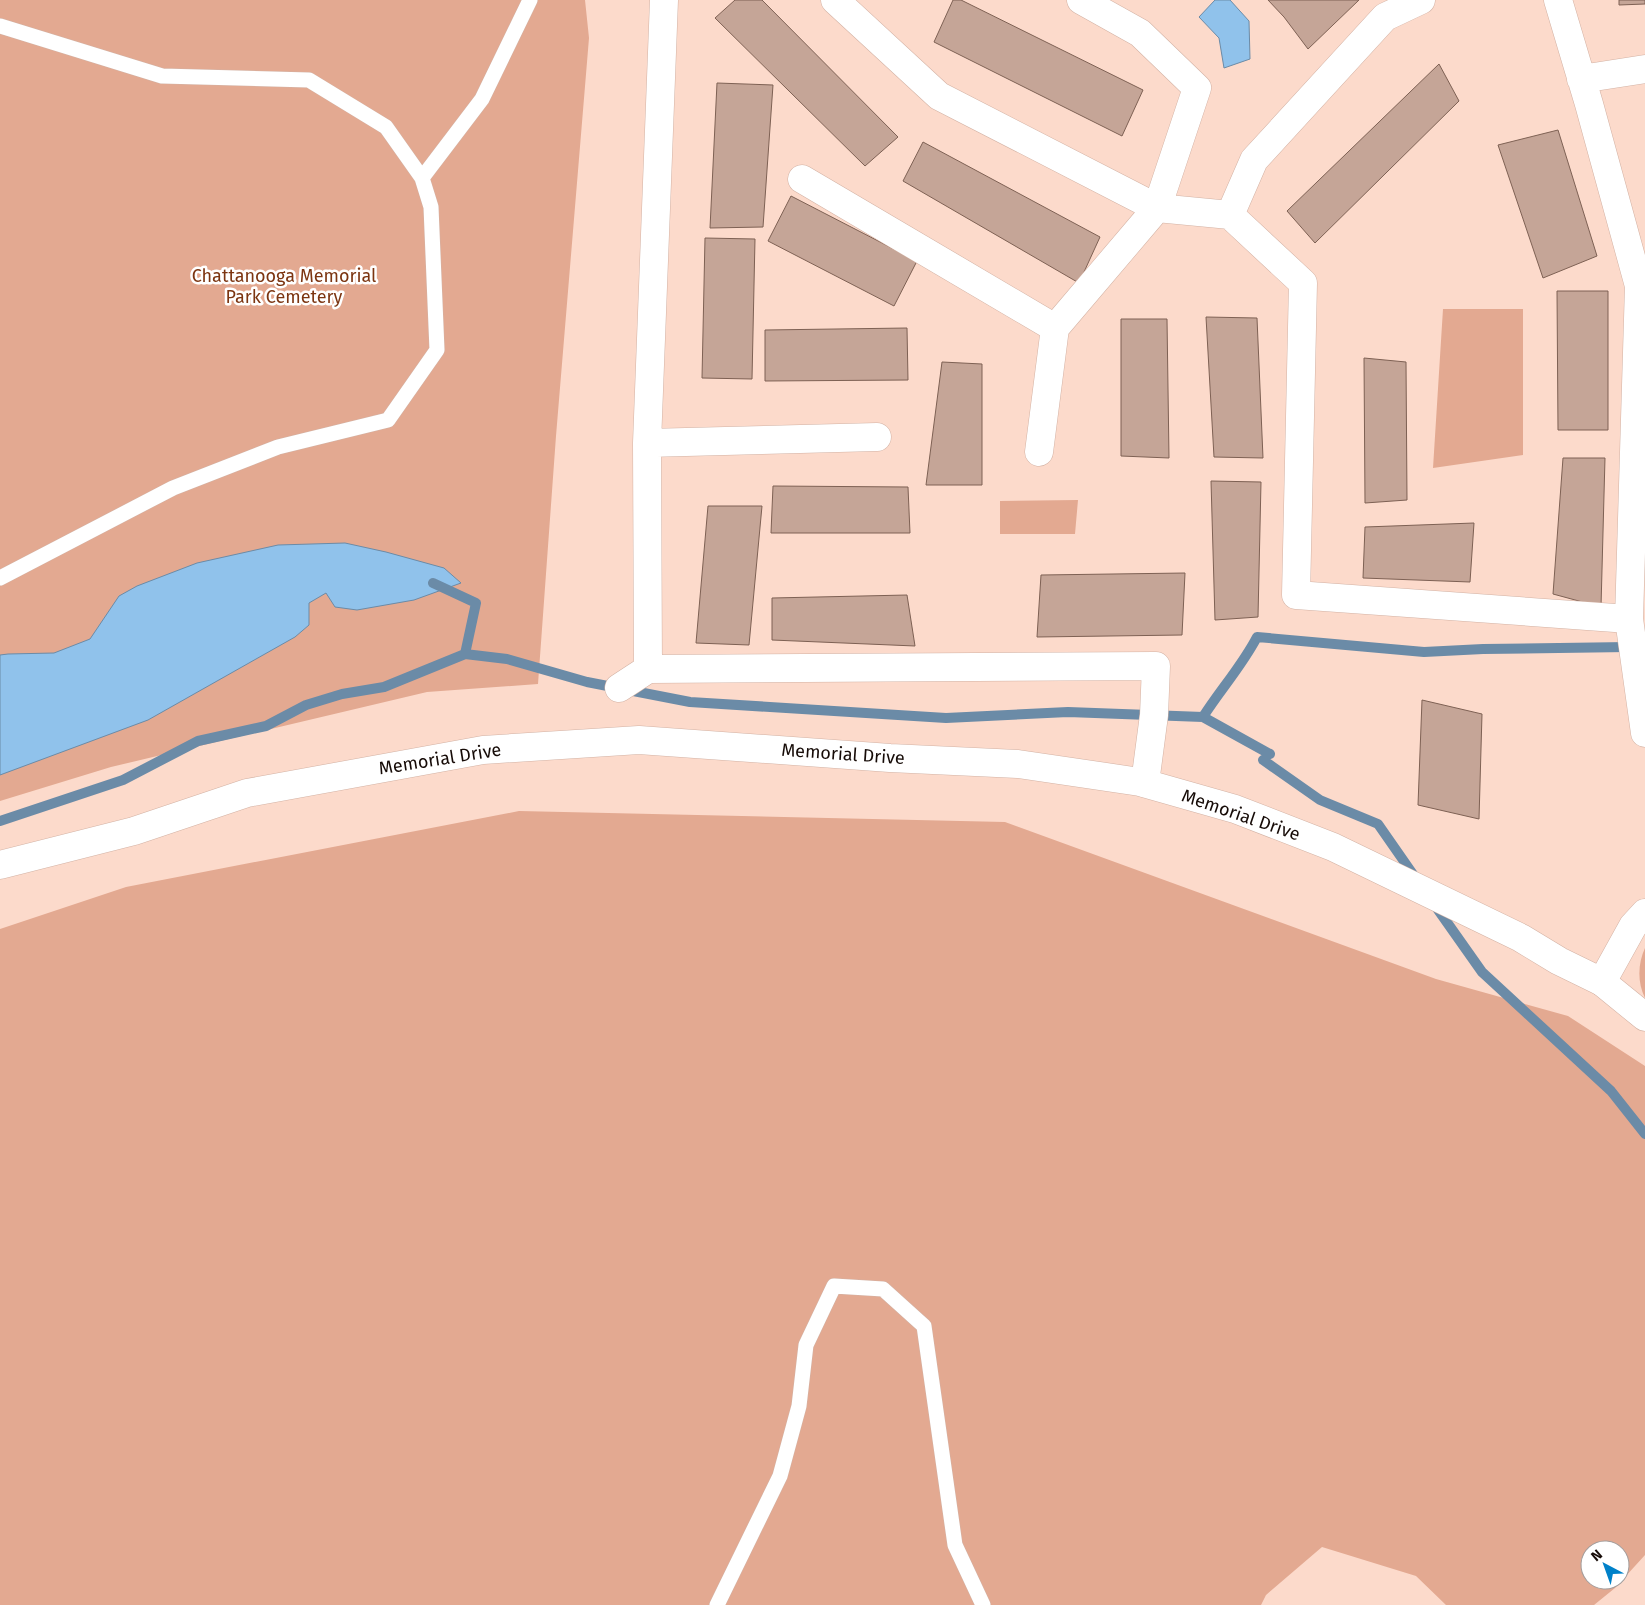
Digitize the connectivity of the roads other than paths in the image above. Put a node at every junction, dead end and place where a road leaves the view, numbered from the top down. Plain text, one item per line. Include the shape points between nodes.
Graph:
1 (530, 0) edge
2 (664, 0) edge
3 (835, 0) edge
4 (1081, 0) edge
5 (1421, 0) edge
6 (1558, 0) edge
7 (0, 26) edge
8 (1645, 69) edge
9 (1581, 79) junction
10 (422, 178) junction
11 (802, 179) dead end
12 (1157, 208) junction
13 (1230, 215) junction
14 (1055, 328) junction
15 (878, 437) dead end
16 (647, 443) junction
17 (1039, 452) dead end
18 (0, 578) edge
19 (1628, 619) junction
20 (648, 669) junction
21 (619, 688) dead end
22 (1645, 733) edge
23 (1145, 784) junction
24 (0, 865) edge
25 (1645, 913) edge
26 (1602, 982) junction
27 (1645, 1017) edge
28 (717, 1605) edge
29 (983, 1605) edge

1 - 10 lane via 482,99
2 - 16 street
3 - 12 street via 939,96
4 - 12 street via 1140,33 1197,88
5 - 13 street via 1386,17 1254,160
6 - 9 street
7 - 10 lane via 162,76 309,80 386,127
8 - 9 street
9 - 19 street via 1638,286
10 - 18 lane via 431,208 437,350 388,420 278,447 173,488
11 - 14 street
12 - 13 street
12 - 14 street
13 - 19 street via 1303,283 1296,595
14 - 17 street
15 - 16 street
16 - 20 street
19 - 22 street
20 - 21 street
20 - 23 street via 1156,666 1154,715
23 - 24 street, Memorial Drive via 1018,764 639,740 491,749 247,793 134,831
23 - 26 street, Memorial Drive via 1236,809 1333,847 1521,938
25 - 26 street via 1633,926
26 - 27 street, Memorial Drive
28 - 29 lane via 780,1476 799,1406 806,1345 834,1286 882,1289 924,1326 955,1546

